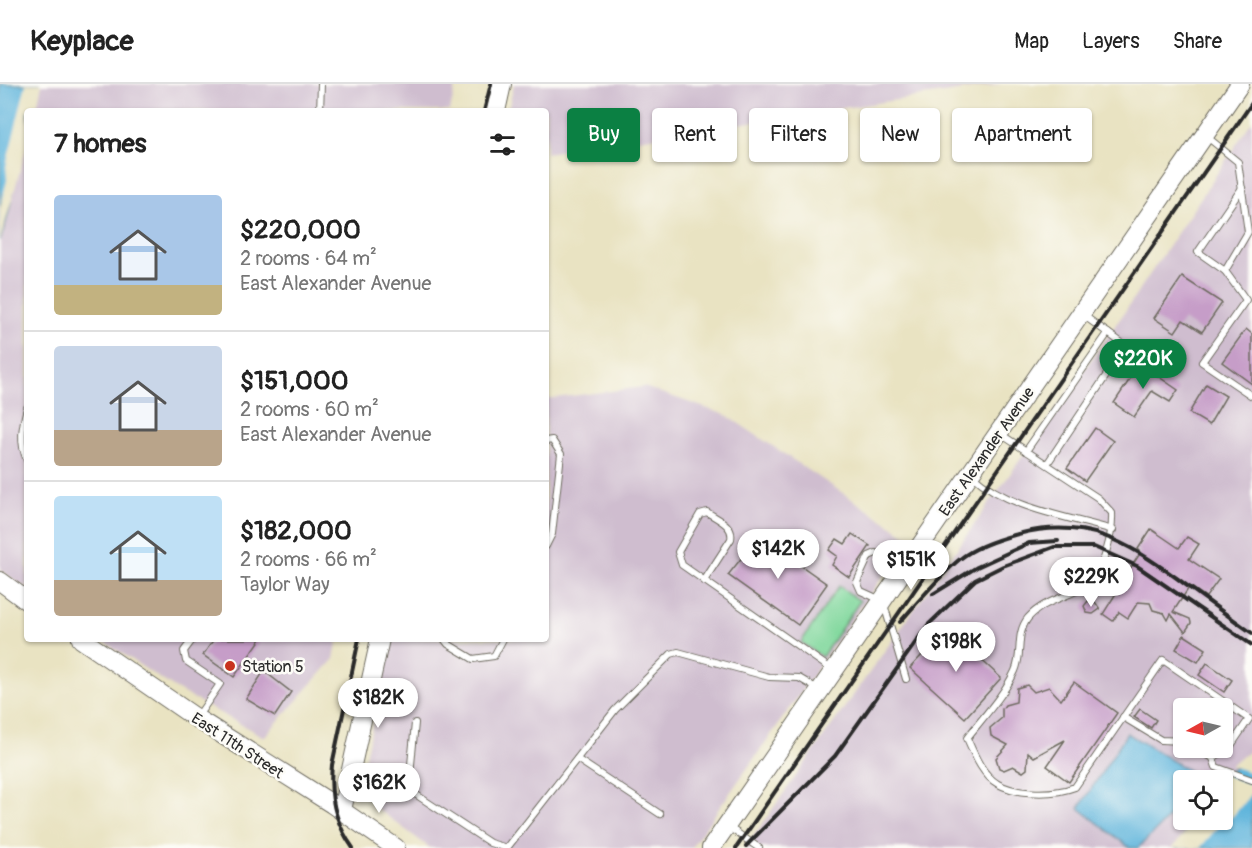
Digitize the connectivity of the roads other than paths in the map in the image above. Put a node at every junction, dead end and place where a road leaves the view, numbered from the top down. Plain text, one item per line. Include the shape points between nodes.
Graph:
1 (321, 84) edge
2 (502, 84) edge
3 (1240, 84) edge
4 (320, 108) edge
5 (497, 108) edge
6 (1204, 135) junction
7 (1242, 188) junction
8 (1225, 271) junction
9 (1081, 314) junction
10 (1108, 333) junction
11 (1252, 396) edge
12 (24, 418) edge
13 (999, 432) junction
14 (549, 440) edge
15 (1026, 451) junction
16 (24, 453) edge
17 (1047, 464) junction
18 (970, 474) junction
19 (1113, 530) junction
20 (549, 540) edge
21 (903, 571) junction
22 (0, 581) edge
23 (704, 581) junction
24 (24, 599) edge
25 (882, 601) junction
26 (85, 642) edge
27 (191, 642) edge
28 (379, 642) edge
29 (446, 642) edge
30 (501, 642) edge
31 (834, 671) junction
32 (906, 679) dead end
33 (821, 690) junction
34 (1218, 698) edge
35 (1233, 708) edge
36 (1124, 717) junction
37 (196, 718) junction
38 (415, 723) dead end
39 (1173, 741) edge
40 (1233, 743) edge
41 (1213, 758) edge
42 (577, 759) junction
43 (1252, 780) edge
44 (342, 810) junction
45 (660, 814) dead end
46 (727, 825) junction
47 (396, 848) edge
48 (507, 848) edge
49 (711, 848) edge
50 (759, 848) edge

1 - 4 lane
2 - 5 street
3 - 6 street, East Alexander Avenue
6 - 7 lane via 1238,162
6 - 9 street, East Alexander Avenue
7 - 8 lane via 1248,232
7 - 8 lane via 1198,252
8 - 11 lane via 1246,300 1202,362
9 - 10 lane
9 - 13 street, East Alexander Avenue
10 - 15 lane
10 - 17 lane via 1126,346
12 - 16 lane
13 - 15 lane
13 - 18 street, East Alexander Avenue
14 - 20 lane via 561,454
15 - 17 lane
17 - 19 lane via 1098,498 1112,513
18 - 19 lane via 1004,498
18 - 21 street, East Alexander Avenue
19 - 36 lane via 1107,552 1088,584 1048,602 1028,619 1018,639 1017,668 967,738 977,761 996,784 1020,791 1065,791 1075,787
21 - 25 street, East Alexander Avenue
21 - 25 lane via 876,553 869,556 856,582 861,591
22 - 24 street
23 - 23 lane via 682,565 678,552 700,514 707,512 732,533
23 - 31 lane
25 - 31 street, East Alexander Avenue
25 - 32 lane
26 - 37 street, East 11th Street
27 - 37 lane via 184,651 186,660 220,684
28 - 44 street
29 - 30 lane via 473,659 494,656
31 - 33 street, East Alexander Avenue
33 - 42 lane via 799,678 769,677 678,652 671,654 615,710
33 - 46 street, East Alexander Avenue
34 - 36 lane via 1163,660
35 - 40 lane via 1249,719
36 - 39 lane via 1161,740
37 - 44 street, East 11th Street
38 - 48 lane via 412,792 490,843
41 - 43 lane via 1216,766
42 - 45 lane
42 - 48 lane
44 - 47 street, East 11th Street
46 - 49 street, East Alexander Avenue
46 - 50 lane

